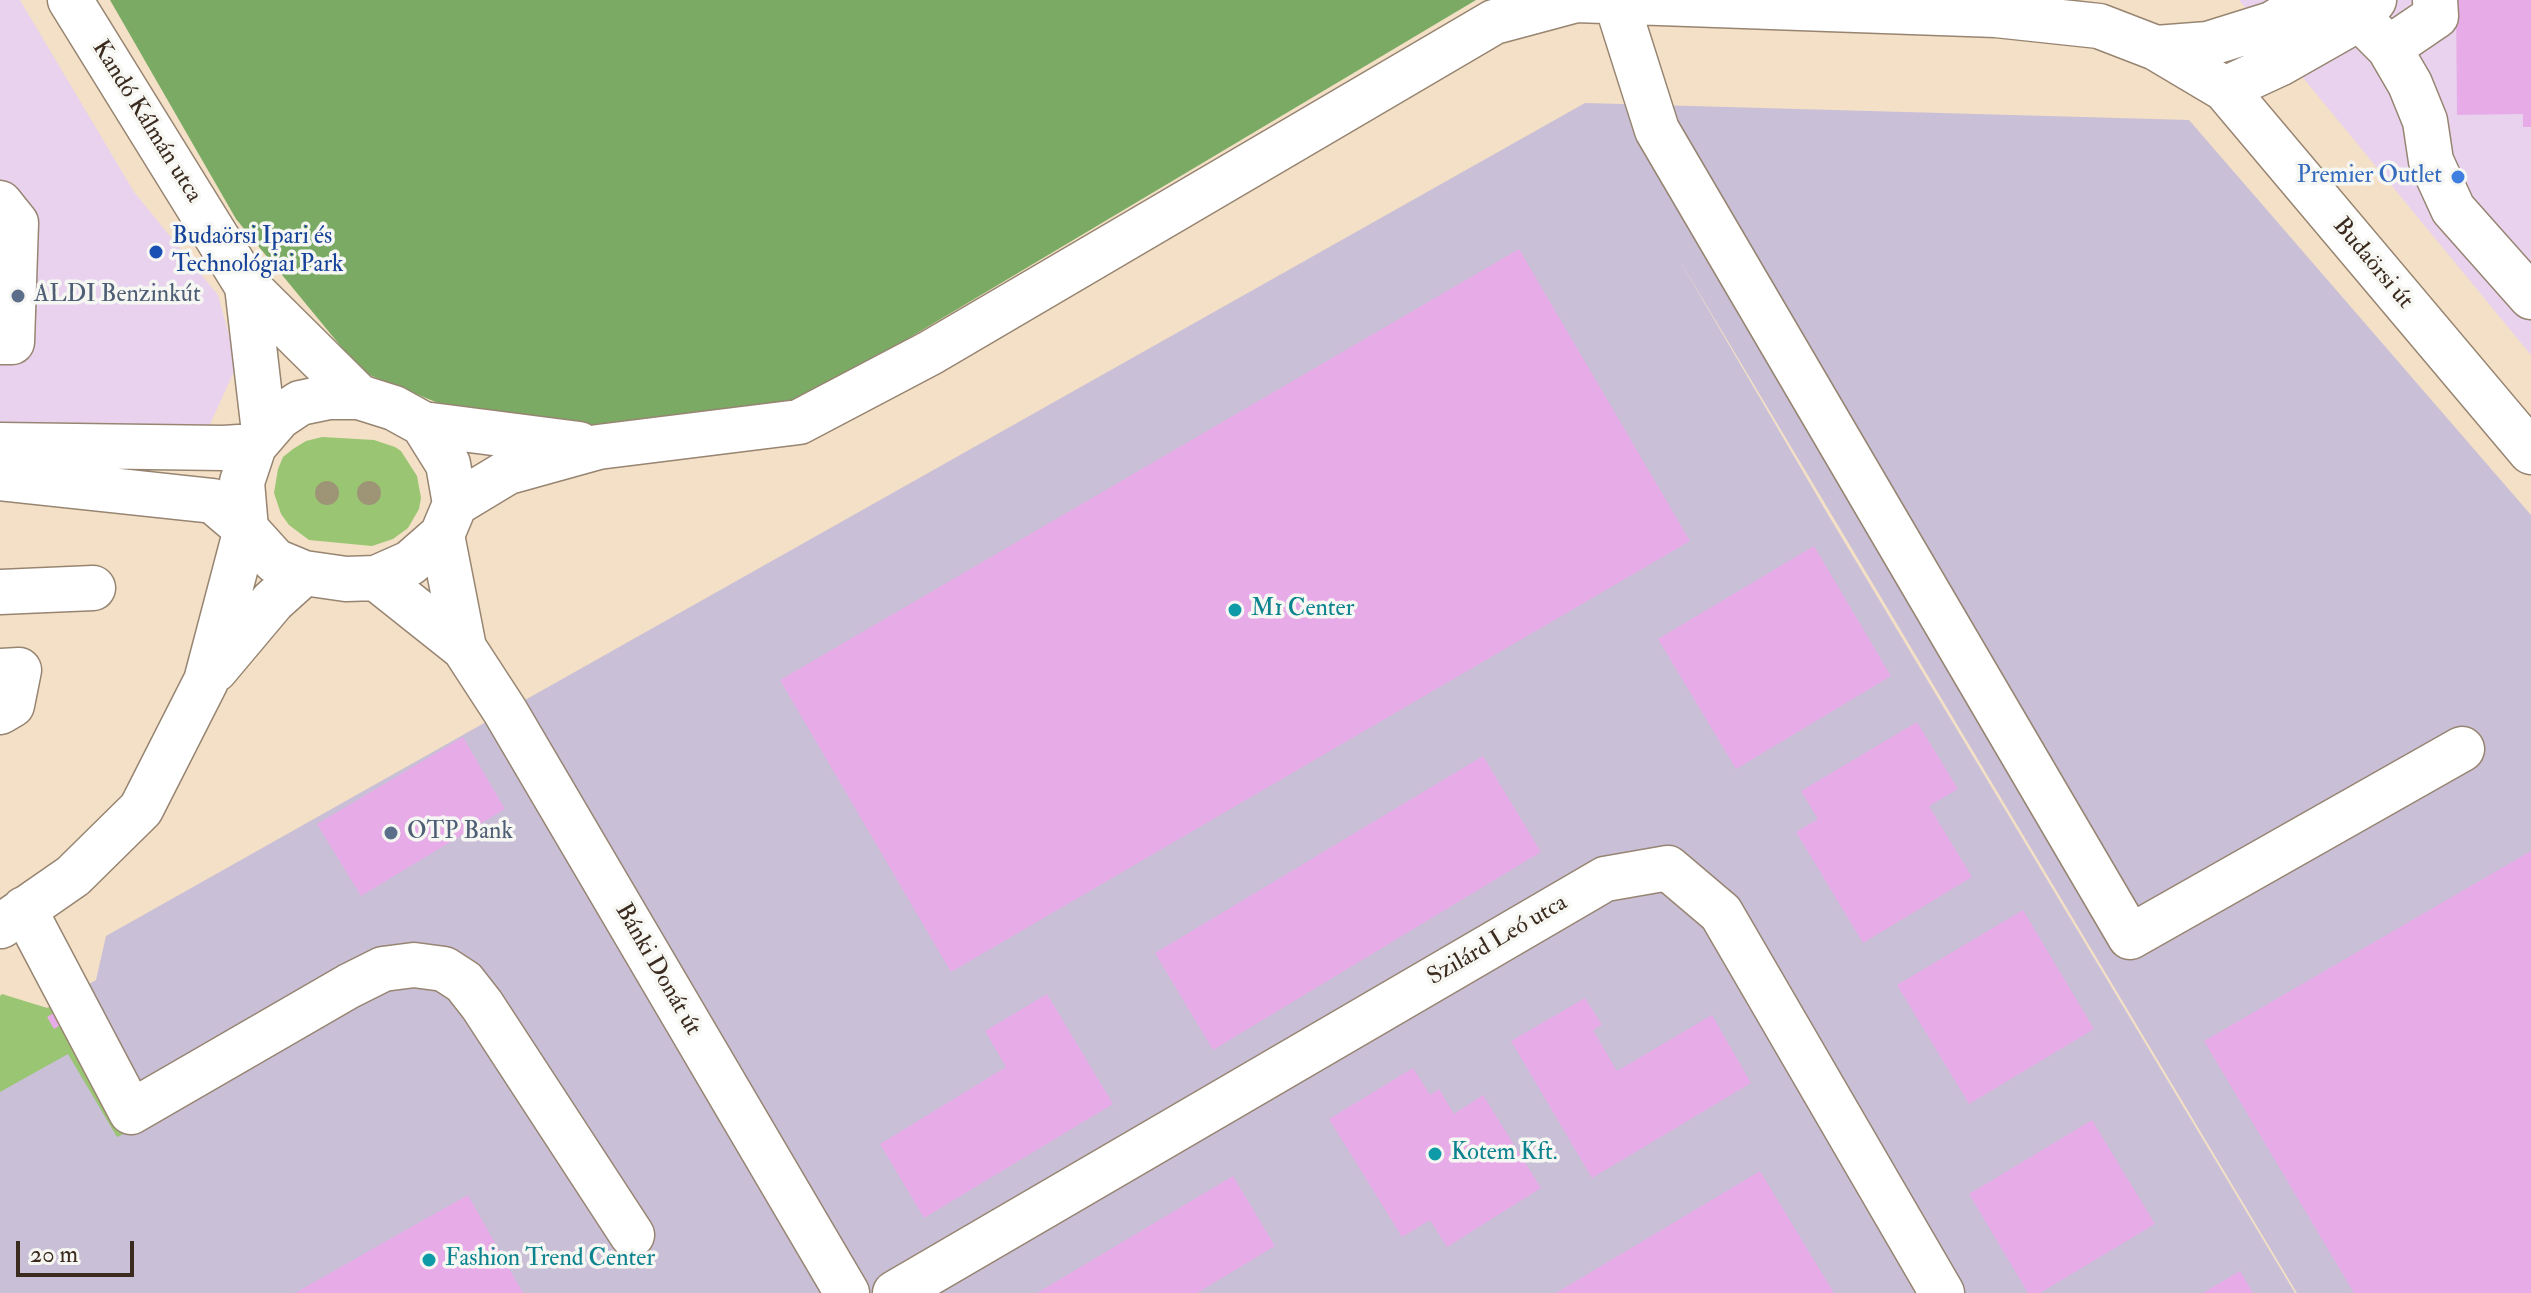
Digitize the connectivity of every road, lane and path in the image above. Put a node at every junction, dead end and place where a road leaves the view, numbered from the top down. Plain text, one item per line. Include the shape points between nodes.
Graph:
1 (70, 0) edge
2 (2312, 0) edge
3 (2435, 0) edge
4 (1616, 1) edge
5 (2366, 16) edge
6 (2156, 48) junction
7 (2225, 89) junction
8 (0, 203) edge
9 (247, 286) junction
10 (2531, 297) edge
11 (0, 342) edge
12 (359, 397) junction
13 (423, 424) junction
14 (259, 439) junction
15 (0, 445) edge
16 (598, 447) junction
17 (2531, 452) edge
18 (0, 478) edge
19 (448, 520) junction
20 (246, 529) junction
21 (304, 573) junction
22 (376, 578) junction
23 (93, 588) dead end
24 (0, 592) edge
25 (464, 648) junction
26 (0, 671) edge
27 (206, 681) junction
28 (0, 712) edge
29 (2462, 749) dead end
30 (12, 918) edge
31 (632, 1235) dead end
32 (847, 1293) edge
33 (895, 1293) edge
34 (1942, 1293) edge

1 - 9 street, Kandó Kálmán utca
2 - 6 street via 2272,24 2208,44
3 - 5 street via 2436,16
4 - 6 street, Budaörsi út via 1996,15 2099,26
4 - 16 street, Budaörsi út via 1576,0 1494,22 930,353 799,422
4 - 29 street via 1657,130 2130,937
5 - 7 street
5 - 10 street via 2410,84 2425,121 2431,161 2453,209
6 - 7 street, Budaörsi út
7 - 17 street, Budaörsi út
8 - 11 street via 16,223 12,342
9 - 12 street, Kandó Kálmán utca
9 - 14 street, Kandó Kálmán utca
12 - 13 street
12 - 14 street via 300,403
13 - 16 street
13 - 19 street via 448,464
14 - 15 street via 224,448
14 - 20 street via 242,482
16 - 19 street via 508,472
18 - 20 street via 213,501
19 - 22 street via 410,563
19 - 25 street, Bánki Donát út
20 - 21 street via 275,561
20 - 27 street
21 - 22 street
21 - 27 street via 273,601
22 - 25 street, Bánki Donát út
23 - 24 street
25 - 32 street, Bánki Donát út
26 - 28 street via 19,670 12,705
27 - 30 street via 141,809 73,876
30 - 31 street via 131,1112 383,969 444,969 464,982 482,1005
33 - 34 street, Szilárd Leó utca via 1605,879 1668,868 1721,913

